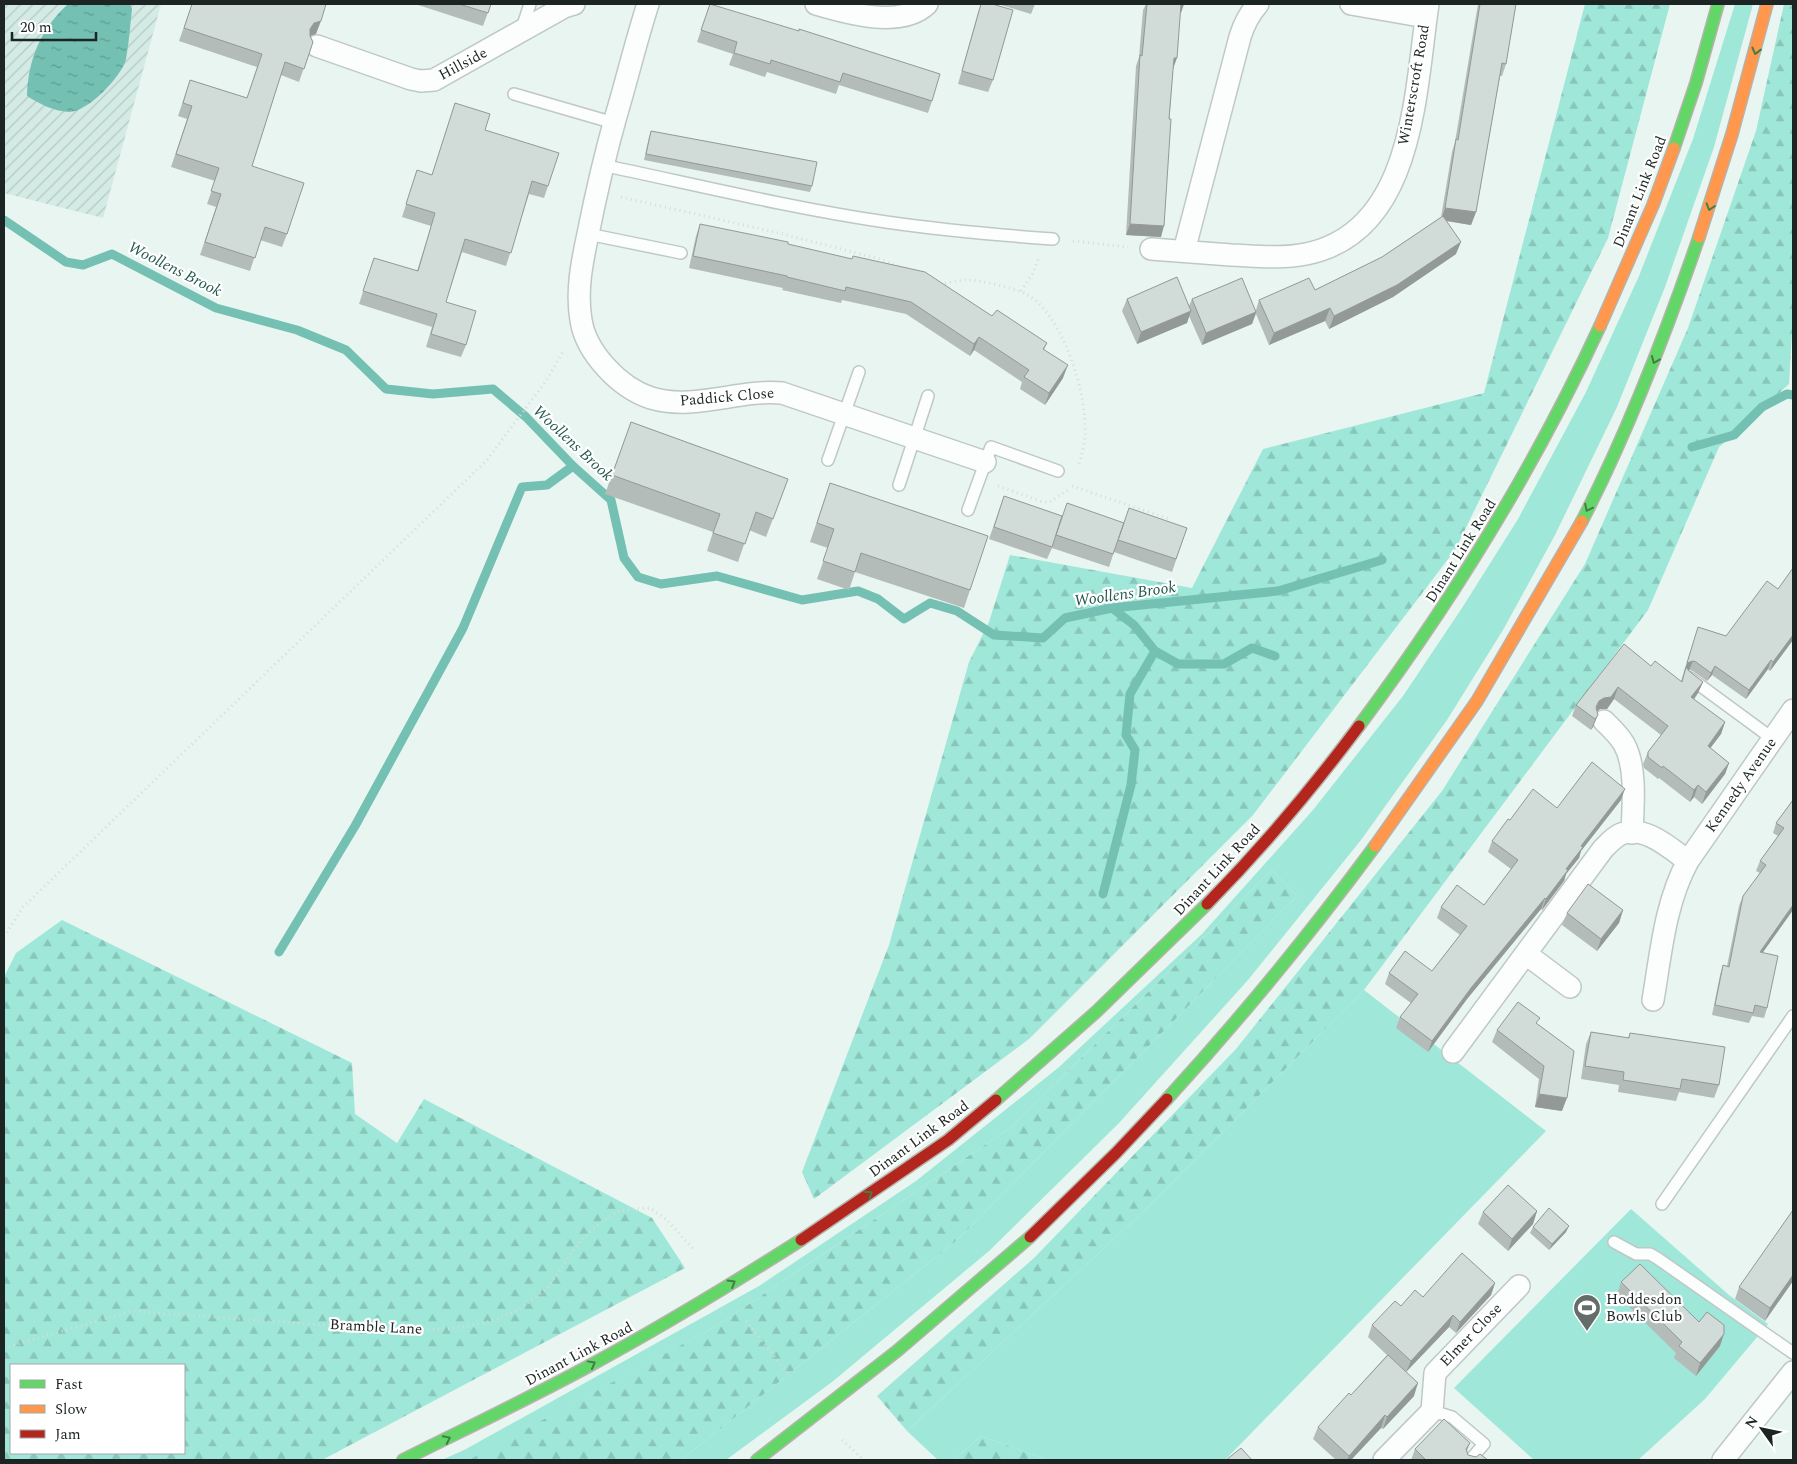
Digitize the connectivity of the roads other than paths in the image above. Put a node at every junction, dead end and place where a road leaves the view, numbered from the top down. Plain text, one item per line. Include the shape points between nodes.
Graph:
1 (530, 4) edge
2 (574, 4) edge
3 (816, 4) edge
4 (927, 4) edge
5 (1258, 4) edge
6 (1351, 4) edge
7 (1718, 4) edge
8 (1767, 4) edge
9 (643, 5) edge
10 (1427, 10) edge
11 (520, 32) junction
12 (317, 46) dead end
13 (514, 94) dead end
14 (614, 123) junction
15 (602, 165) junction
16 (588, 234) junction
17 (1048, 238) road end
18 (1152, 249) road end
19 (1184, 251) junction
20 (681, 252) dead end
21 (859, 372) dead end
22 (928, 396) dead end
23 (845, 414) junction
24 (915, 438) junction
25 (828, 460) dead end
26 (982, 471) junction
27 (1058, 471) dead end
28 (899, 485) dead end
29 (968, 510) dead end
30 (1689, 677) edge
31 (1793, 710) edge
32 (1604, 721) dead end
33 (1772, 739) junction
34 (1632, 832) junction
35 (1688, 861) junction
36 (1526, 954) junction
37 (1570, 987) dead end
38 (1653, 1000) dead end
39 (1793, 1016) edge
40 (1453, 1052) dead end
41 (1662, 1204) dead end
42 (1614, 1242) dead end
43 (1519, 1286) dead end
44 (1793, 1353) edge
45 (1793, 1372) edge
46 (1432, 1411) junction
47 (404, 1460) edge
48 (757, 1460) edge
49 (1384, 1460) edge
50 (1470, 1460) edge
51 (1723, 1460) edge

1 - 11 lane
2 - 11 street, Hillside
3 - 4 street via 864,16 886,17 905,16
5 - 19 street via 1244,23
6 - 10 street, Winterscroft Road
47 -> 7 main road, Dinant Link Road via 645,1335 744,1276 957,1133 1117,992 1261,847 1350,739 1421,641 1526,473 1567,396 1641,234 1681,130
8 -> 48 main road via 1698,245 1660,348 1586,513 1484,692 1324,915 1193,1070 1116,1153 940,1316 835,1402
9 - 14 street, Paddick Close
10 - 19 street, Winterscroft Road via 1405,145 1387,193 1362,226 1333,246 1305,254 1266,257
11 - 12 street, Hillside via 447,74 421,81
13 - 14 lane
14 - 15 street, Paddick Close
15 - 16 street, Paddick Close
15 - 17 lane via 886,222
16 - 20 lane
16 - 23 street, Paddick Close via 578,300 581,322 594,352 616,378 651,398 676,402 765,391 782,392
18 - 19 street, Winterscroft Road
21 - 23 lane
22 - 24 lane
23 - 24 street, Paddick Close
23 - 25 lane
24 - 26 street, Paddick Close
24 - 28 lane
26 - 27 lane via 991,448
26 - 29 lane
30 - 33 lane
31 - 33 street, Kennedy Avenue
32 - 34 street via 1625,744 1630,757
33 - 35 street, Kennedy Avenue
34 - 35 street via 1652,837
34 - 36 street via 1622,834 1603,849
35 - 38 street, Kennedy Avenue via 1671,900
36 - 37 street
36 - 40 street
39 - 41 lane
42 - 44 lane via 1636,1254 1650,1254 1657,1258
43 - 46 street, Elmer Close via 1435,1373
45 - 51 street
46 - 49 street
46 - 50 lane via 1452,1417 1484,1444

